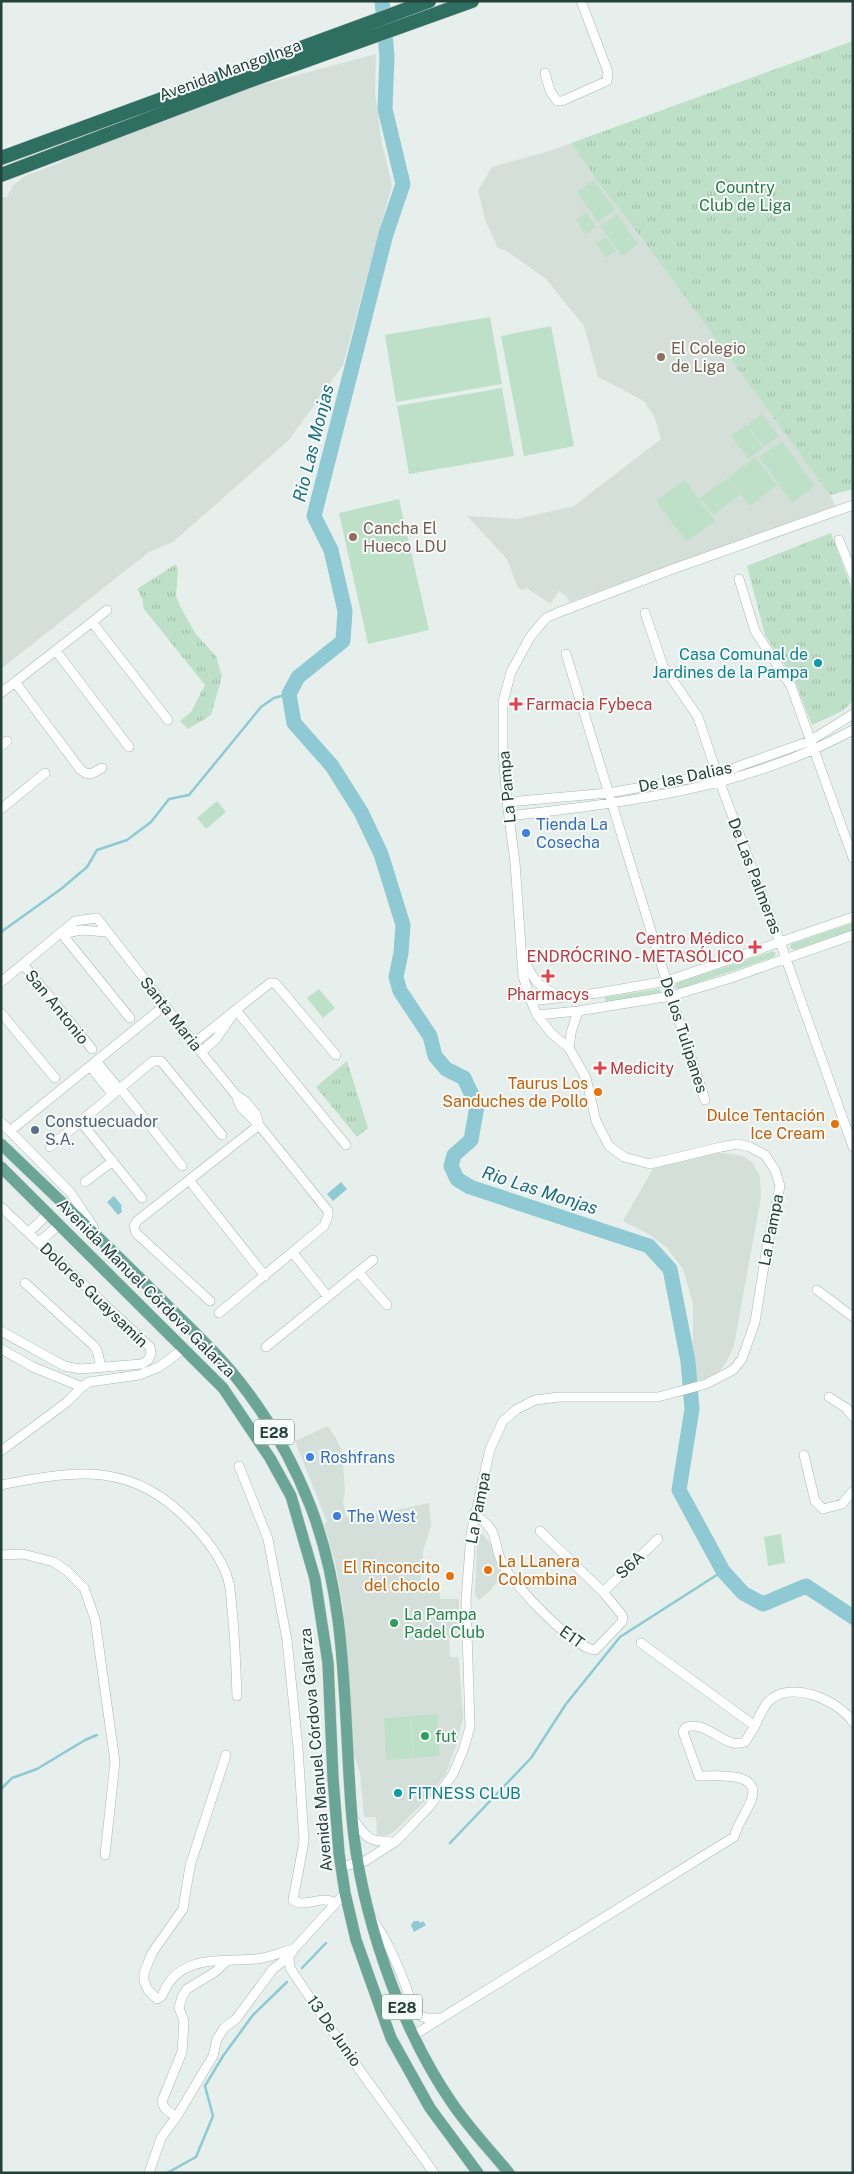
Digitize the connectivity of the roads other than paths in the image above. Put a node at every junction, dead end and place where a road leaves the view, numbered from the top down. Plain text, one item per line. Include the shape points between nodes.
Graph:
1 (429, 1) edge
2 (472, 1) edge
3 (580, 1) edge
4 (545, 73) dead end
5 (244, 75) junction
6 (1, 158) edge
7 (1, 175) edge
8 (853, 505) edge
9 (839, 540) dead end
10 (853, 575) edge
11 (739, 579) dead end
12 (107, 610) dead end
13 (645, 613) dead end
14 (92, 622) junction
15 (56, 651) junction
16 (566, 654) dead end
17 (16, 682) junction
18 (1, 693) edge
19 (853, 714) edge
20 (168, 720) dead end
21 (853, 730) edge
22 (810, 741) junction
23 (129, 747) dead end
24 (814, 751) junction
25 (102, 768) dead end
26 (45, 773) dead end
27 (717, 774) junction
28 (720, 783) junction
29 (608, 793) junction
30 (507, 802) junction
31 (611, 804) junction
32 (1, 809) edge
33 (509, 816) junction
34 (853, 858) edge
35 (853, 917) edge
36 (107, 932) junction
37 (62, 934) junction
38 (853, 935) edge
39 (780, 942) junction
40 (523, 957) junction
41 (785, 958) junction
42 (23, 964) junction
43 (667, 980) junction
44 (1, 982) edge
45 (671, 996) junction
46 (563, 997) junction
47 (531, 1001) junction
48 (164, 1006) junction
49 (236, 1010) junction
50 (578, 1011) junction
51 (1, 1014) edge
52 (537, 1015) junction
53 (130, 1018) dead end
54 (194, 1043) junction
55 (569, 1048) junction
56 (92, 1049) dead end
57 (201, 1052) junction
58 (336, 1055) dead end
59 (92, 1064) junction
60 (55, 1078) dead end
61 (118, 1091) junction
62 (706, 1100) dead end
63 (1, 1122) edge
64 (81, 1122) junction
65 (259, 1125) junction
66 (10, 1131) junction
67 (222, 1135) dead end
68 (1, 1144) edge
69 (346, 1145) dead end
70 (50, 1147) dead end
71 (853, 1147) edge
72 (113, 1161) junction
73 (182, 1166) dead end
74 (1, 1167) edge
75 (189, 1180) junction
76 (85, 1182) dead end
77 (142, 1198) dead end
78 (1, 1207) edge
79 (49, 1213) junction
80 (60, 1224) junction
81 (29, 1232) junction
82 (99, 1237) junction
83 (39, 1242) junction
84 (293, 1253) junction
85 (373, 1260) dead end
86 (359, 1272) junction
87 (266, 1276) junction
88 (25, 1283) dead end
89 (818, 1290) dead end
90 (328, 1297) junction
91 (210, 1301) dead end
92 (387, 1305) dead end
93 (219, 1313) dead end
94 (853, 1317) edge
95 (1, 1331) edge
96 (266, 1347) dead end
97 (185, 1348) junction
98 (1, 1349) edge
99 (101, 1367) junction
100 (86, 1384) junction
101 (828, 1397) dead end
102 (853, 1417) edge
103 (1, 1451) edge
104 (804, 1455) dead end
105 (239, 1466) dead end
106 (1, 1485) edge
107 (853, 1491) edge
108 (474, 1514) junction
109 (540, 1530) dead end
110 (658, 1538) dead end
111 (1, 1555) edge
112 (603, 1592) junction
113 (641, 1643) dead end
114 (237, 1696) dead end
115 (853, 1722) edge
116 (755, 1726) junction
117 (349, 1753) junction
118 (226, 1755) dead end
119 (332, 1755) junction
120 (352, 1816) junction
121 (395, 1842) junction
122 (105, 1855) dead end
123 (357, 1864) junction
124 (341, 1867) junction
125 (345, 1893) junction
126 (335, 1903) junction
127 (370, 1916) junction
128 (291, 1953) junction
129 (228, 1960) junction
130 (415, 2014) junction
131 (439, 2018) junction
132 (415, 2034) junction
133 (177, 2116) junction
134 (149, 2173) edge
135 (434, 2173) edge
136 (478, 2173) edge
137 (509, 2173) edge

1 - 5 highway, Avenida Mango Inga
2 - 5 highway, Avenida Mango Inga
3 - 4 street via 608,72 607,81 557,101
5 - 6 highway, Avenida Mango Inga
5 - 7 highway, Avenida Mango Inga
8 - 30 street, La Pampa via 546,618 510,672 504,694 503,751
9 - 10 street
11 - 22 street via 755,631 791,686
12 - 14 street
13 - 27 street, De Las Palmeras via 663,666 698,716
14 - 15 street
14 - 20 street
15 - 17 street
15 - 23 street
16 - 29 street, De los Tulipanes
17 - 18 street
17 - 25 street via 80,769 91,774
19 - 22 street, De las Dalias
21 - 24 street, De las Dalias
22 - 24 street
22 - 27 street, De las Dalias
24 - 28 street, De las Dalias
24 - 34 street
26 - 32 street
27 - 28 street, De Las Palmeras
27 - 29 street, De las Dalias
28 - 31 street, De las Dalias
28 - 39 street, De Las Palmeras
29 - 30 street, De las Dalias
29 - 31 street, De los Tulipanes
30 - 33 street, La Pampa
31 - 33 street, De las Dalias
31 - 43 street, De los Tulipanes
33 - 40 street, La Pampa
35 - 39 street
36 - 37 street, Santa Maria via 88,930
36 - 37 street, Santa Maria via 97,918 75,921
36 - 48 street, Santa Maria
37 - 42 street, Santa Maria
37 - 53 street
38 - 41 street
39 - 41 street, De Las Palmeras
39 - 43 street
40 - 46 street via 539,986
40 - 47 street, La Pampa via 523,976
41 - 45 street
41 - 71 street, De Las Palmeras
42 - 44 street, Santa Maria
42 - 56 street, San Antonio
43 - 45 street, De los Tulipanes
43 - 46 street
45 - 50 street
45 - 62 street, De los Tulipanes
46 - 47 street
47 - 52 street, La Pampa
48 - 54 street, Santa Maria
48 - 59 street
49 - 54 street
49 - 57 street via 216,1039
49 - 58 street via 270,983 275,983
49 - 69 street
50 - 52 street
50 - 55 street
51 - 60 street
52 - 55 street, La Pampa
54 - 57 street, Santa Maria
55 - 108 street, La Pampa via 586,1078 603,1136 609,1146 624,1157 650,1164 737,1144 750,1146 765,1155 780,1186 754,1322 742,1359 733,1370 706,1384 658,1397 559,1397 535,1400 517,1409 496,1434
57 - 65 street, Santa Maria via 236,1095 240,1106
59 - 61 street
59 - 66 street
61 - 64 street
61 - 67 street via 153,1061 161,1061
61 - 73 street
63 - 66 street, Avenida Manuel Córdova Galarza
64 - 70 street
64 - 72 street
65 - 75 street
65 - 84 street, Santa Maria via 328,1211 324,1226
66 - 82 street, Avenida Manuel Córdova Galarza via 70,1192
68 - 82 main road, Avenida Manuel Córdova Galarza / E28
72 - 76 street
72 - 77 street
74 - 79 main road, Avenida Manuel Córdova Galarza / E28
75 - 87 street
75 - 91 street via 134,1226 136,1233
78 - 81 street, Dolores Guaysamín
79 - 80 main road, Avenida Manuel Córdova Galarza / E28
79 - 81 street
80 - 83 street
80 - 97 main road, Avenida Manuel Córdova Galarza / E28
81 - 83 street, Dolores Guaysamín
82 - 117 main road, Avenida Manuel Córdova Galarza / E28 via 235,1375 288,1456 316,1522 332,1590 345,1678
83 - 99 street, Dolores Guaysamín via 150,1347 152,1354 142,1364
84 - 87 street
84 - 90 street
85 - 86 street
86 - 90 street
86 - 92 street
87 - 93 street
88 - 99 street via 93,1345
89 - 94 street
90 - 96 street
95 - 99 street, Dolores Guaysamín via 64,1366 80,1369
97 - 100 street, Dolores Guaysamín via 159,1367 139,1375
97 - 119 main road, Avenida Manuel Córdova Galarza / E28 via 224,1388 291,1496 317,1588 328,1662
98 - 100 street via 49,1374
100 - 103 street
101 - 102 street via 846,1408
104 - 107 street via 815,1501 823,1509 842,1504
105 - 126 street via 268,1539 287,1640 304,1841 293,1900 299,1903 327,1900
106 - 114 street via 70,1474 105,1474 150,1489 183,1514 214,1551 229,1582
108 - 112 street, E1T via 488,1523 504,1567 534,1603 560,1629 590,1650 595,1650 623,1619
108 - 121 street, La Pampa via 466,1600 470,1727 453,1774 429,1807
109 - 112 street, E1T
110 - 112 street, S6A
111 - 122 street via 23,1554 54,1562 84,1588 95,1619 115,1762
113 - 116 street
115 - 116 street via 836,1704 794,1692 769,1701
116 - 131 street via 745,1742 733,1744 698,1726 689,1726 683,1732 699,1776 742,1777 751,1784 751,1803 734,1837
117 - 119 main road
117 - 120 main road, Avenida Manuel Córdova Galarza / E28
118 - 129 street via 190,1866 183,1909 152,1953 144,1981 157,1999 179,1971 197,1963
119 - 124 main road, Avenida Manuel Córdova Galarza / E28
120 - 121 street via 366,1837 374,1842
120 - 123 main road, Avenida Manuel Córdova Galarza / E28
121 - 123 street, La Pampa
123 - 124 street, La Pampa
123 - 127 main road, Avenida Manuel Córdova Galarza / E28
124 - 125 main road, Avenida Manuel Córdova Galarza / E28
125 - 126 street
125 - 136 main road, Avenida Manuel Córdova Galarza / E28 via 356,1940 391,2038 430,2108
126 - 128 street
127 - 130 street via 387,1940
127 - 132 main road, Avenida Manuel Córdova Galarza / E28 via 386,1966
128 - 129 street
128 - 133 street via 273,1969 236,2019 221,2033 213,2056
128 - 135 street, 13 De Junio via 290,1968
129 - 133 street via 187,1989 182,1997 179,2008 184,2021 182,2052 162,2101 164,2108
130 - 131 street
130 - 132 street
131 - 132 street
132 - 137 main road, Avenida Manuel Córdova Galarza / E28 via 453,2105
133 - 134 street via 161,2138

